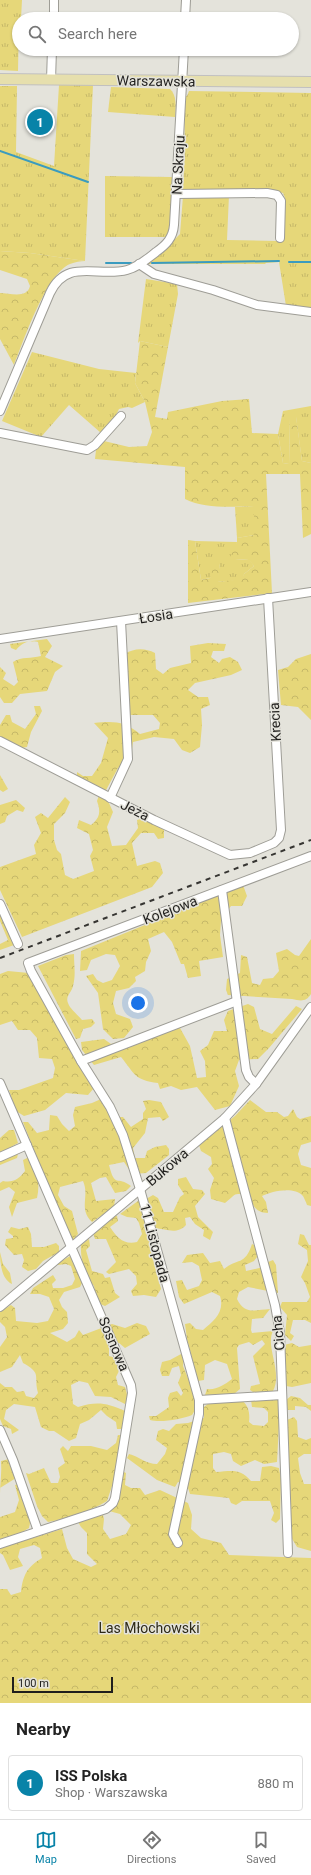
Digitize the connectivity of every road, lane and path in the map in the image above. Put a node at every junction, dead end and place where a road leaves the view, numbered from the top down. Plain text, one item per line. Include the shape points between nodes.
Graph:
1 (54, 0) edge
2 (186, 0) edge
3 (54, 12) edge
4 (186, 12) edge
5 (52, 56) edge
6 (184, 56) edge
7 (0, 79) edge
8 (51, 80) junction
9 (183, 81) junction
10 (311, 82) edge
11 (176, 194) junction
12 (280, 238) dead end
13 (139, 264) junction
14 (311, 312) edge
15 (0, 411) edge
16 (121, 416) dead end
17 (0, 433) edge
18 (311, 592) edge
19 (268, 598) junction
20 (121, 621) junction
21 (0, 639) edge
22 (0, 741) edge
23 (110, 798) junction
24 (274, 843) joint
25 (311, 856) edge
26 (222, 890) junction
27 (0, 904) edge
28 (18, 944) dead end
29 (28, 963) joint
30 (237, 1001) junction
31 (311, 1007) edge
32 (81, 1061) junction
33 (0, 1083) edge
34 (256, 1084) junction
35 (225, 1118) junction
36 (28, 1145) junction
37 (0, 1157) edge
38 (140, 1190) junction
39 (72, 1247) junction
40 (0, 1307) edge
41 (282, 1395) junction
42 (199, 1400) junction
43 (0, 1430) edge
44 (38, 1531) junction
45 (178, 1543) dead end
46 (0, 1544) edge
47 (288, 1553) dead end

1 - 3 street
2 - 4 street
5 - 8 street
6 - 9 street, Na Skraju
7 - 8 main road, Warszawska
8 - 9 main road, Warszawska
9 - 10 main road, Warszawska
9 - 11 street, Na Skraju
11 - 12 street via 272,194 281,201
11 - 13 street, Na Skraju via 174,229 170,239 166,245
13 - 14 street via 154,274 257,305
13 - 15 street, Na Skraju via 128,270 76,271 57,281
16 - 17 street via 95,446 87,450
18 - 19 street, Łosia
19 - 20 street, Łosia
19 - 24 street, Krecia via 281,830 279,838
20 - 21 street, Łosia
20 - 23 street via 128,759
22 - 23 street, Jeża
23 - 24 street, Jeża via 230,855 250,853
25 - 26 street, Kolejowa
26 - 29 street, Kolejowa
26 - 30 street
27 - 28 street
29 - 32 street, 11 Listopada
30 - 32 street
30 - 34 street via 246,1070
31 - 34 street, Bukowa
32 - 38 street, 11 Listopada via 110,1107 123,1135
33 - 36 street, Sosnowa
34 - 35 street, Bukowa
35 - 38 street, Bukowa
35 - 41 street, Cicha via 275,1305 280,1333
36 - 37 street
36 - 39 street, Sosnowa
38 - 39 street, Bukowa
38 - 42 street, 11 Listopada
39 - 40 street, Bukowa
39 - 44 street, Sosnowa via 131,1385 132,1393 113,1504 106,1509
41 - 42 street
41 - 47 street, Cicha
42 - 45 street, 11 Listopada via 199,1414 173,1534
43 - 44 street
44 - 46 street, Sosnowa

